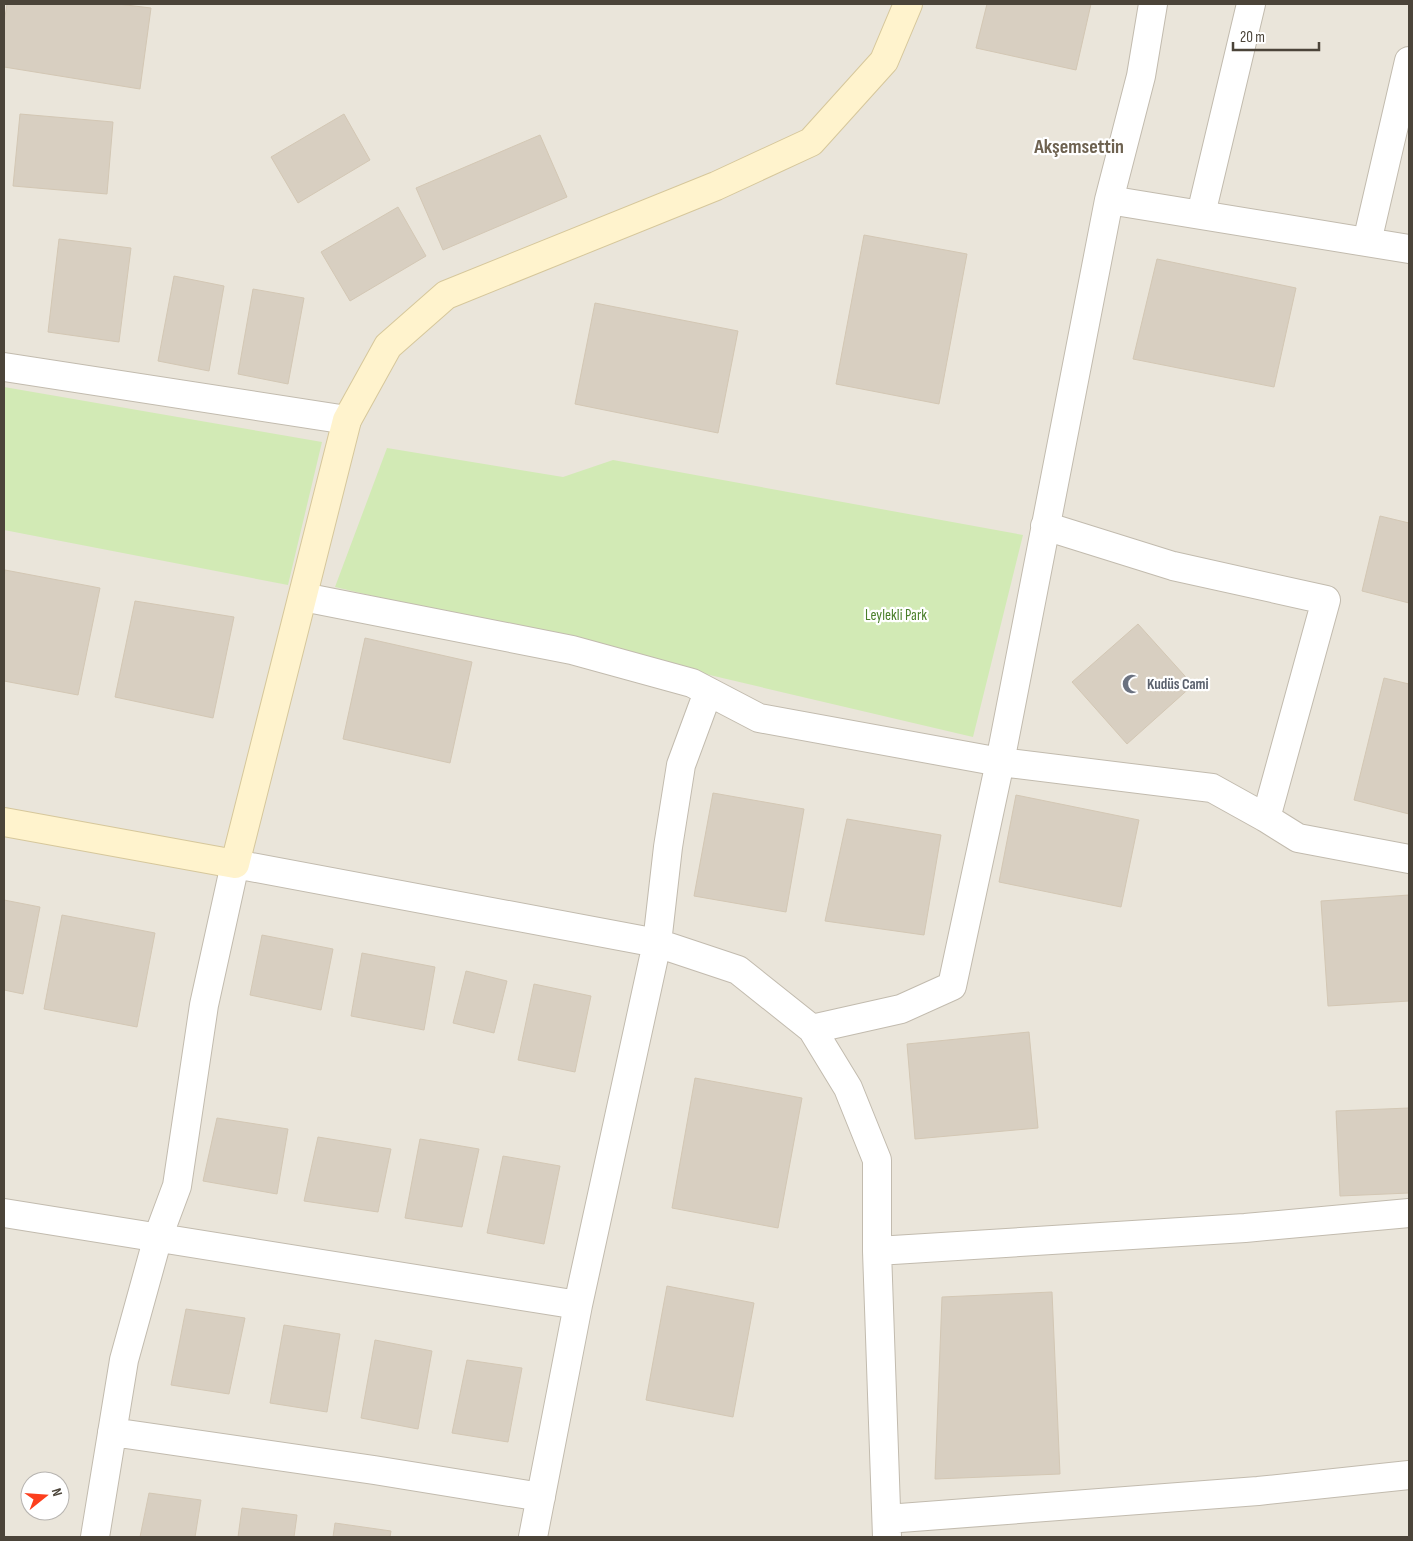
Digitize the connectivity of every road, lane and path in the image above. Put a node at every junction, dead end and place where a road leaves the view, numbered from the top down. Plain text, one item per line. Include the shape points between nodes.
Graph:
1 (908, 4) edge
2 (1153, 4) edge
3 (1251, 4) edge
4 (1409, 61) edge
5 (1109, 200) junction
6 (1201, 214) junction
7 (1367, 242) junction
8 (1409, 249) edge
9 (4, 367) edge
10 (347, 420) junction
11 (1045, 526) junction
12 (303, 597) junction
13 (708, 692) junction
14 (1000, 762) junction
15 (1266, 818) junction
16 (4, 822) edge
17 (1409, 859) edge
18 (236, 864) junction
19 (657, 943) junction
20 (812, 1029) junction
21 (4, 1213) edge
22 (1409, 1213) edge
23 (158, 1237) junction
24 (877, 1251) junction
25 (578, 1305) junction
26 (112, 1432) junction
27 (1409, 1475) edge
28 (540, 1497) junction
29 (887, 1528) edge
30 (95, 1537) edge
31 (533, 1537) edge

1 - 10 street via 884,61 811,142 716,186 446,295 388,346
2 - 5 street via 1141,76
3 - 6 street
4 - 7 street
5 - 6 street
5 - 11 street
6 - 7 street
7 - 8 street
9 - 10 street
10 - 12 street
11 - 14 street
11 - 15 street via 1173,566 1326,600
12 - 13 street via 572,650 692,684
12 - 18 street
13 - 14 street via 759,718
13 - 19 street via 681,765
14 - 15 street via 1212,788
14 - 20 street via 952,986 901,1009
15 - 17 street via 1298,838
16 - 18 street
18 - 19 street
18 - 23 street via 204,1005 177,1186
19 - 20 street via 738,970
19 - 25 street
20 - 24 street via 848,1088 877,1160
21 - 23 street
22 - 24 street via 1245,1228
23 - 25 street
23 - 26 street via 124,1360
24 - 29 street
25 - 28 street
26 - 28 street
26 - 30 street
27 - 29 street
28 - 31 street

